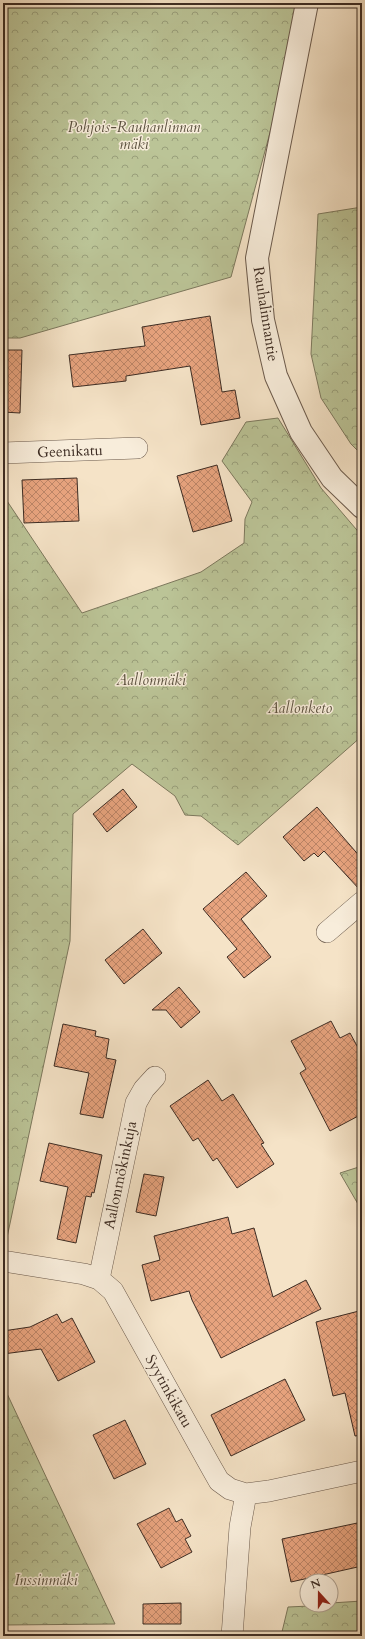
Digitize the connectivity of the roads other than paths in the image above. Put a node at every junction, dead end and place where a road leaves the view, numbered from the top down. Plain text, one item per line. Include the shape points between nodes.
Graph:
1 (307, 3) edge
2 (137, 448) dead end
3 (3, 454) edge
4 (362, 507) edge
5 (362, 902) edge
6 (327, 932) dead end
7 (155, 1077) dead end
8 (3, 1261) edge
9 (99, 1279) junction
10 (362, 1470) edge
11 (246, 1494) junction
12 (232, 1636) edge

1 - 4 street, Rauhalinnantie via 257,258 262,312 276,376 302,432 332,478
2 - 3 street, Geenikatu
5 - 6 street
7 - 9 street, Aallonmökinkuja via 136,1103
8 - 9 street via 84,1274
9 - 11 street, Syytinkikatu via 113,1291 219,1481 230,1489
10 - 11 street
11 - 12 street via 240,1527

